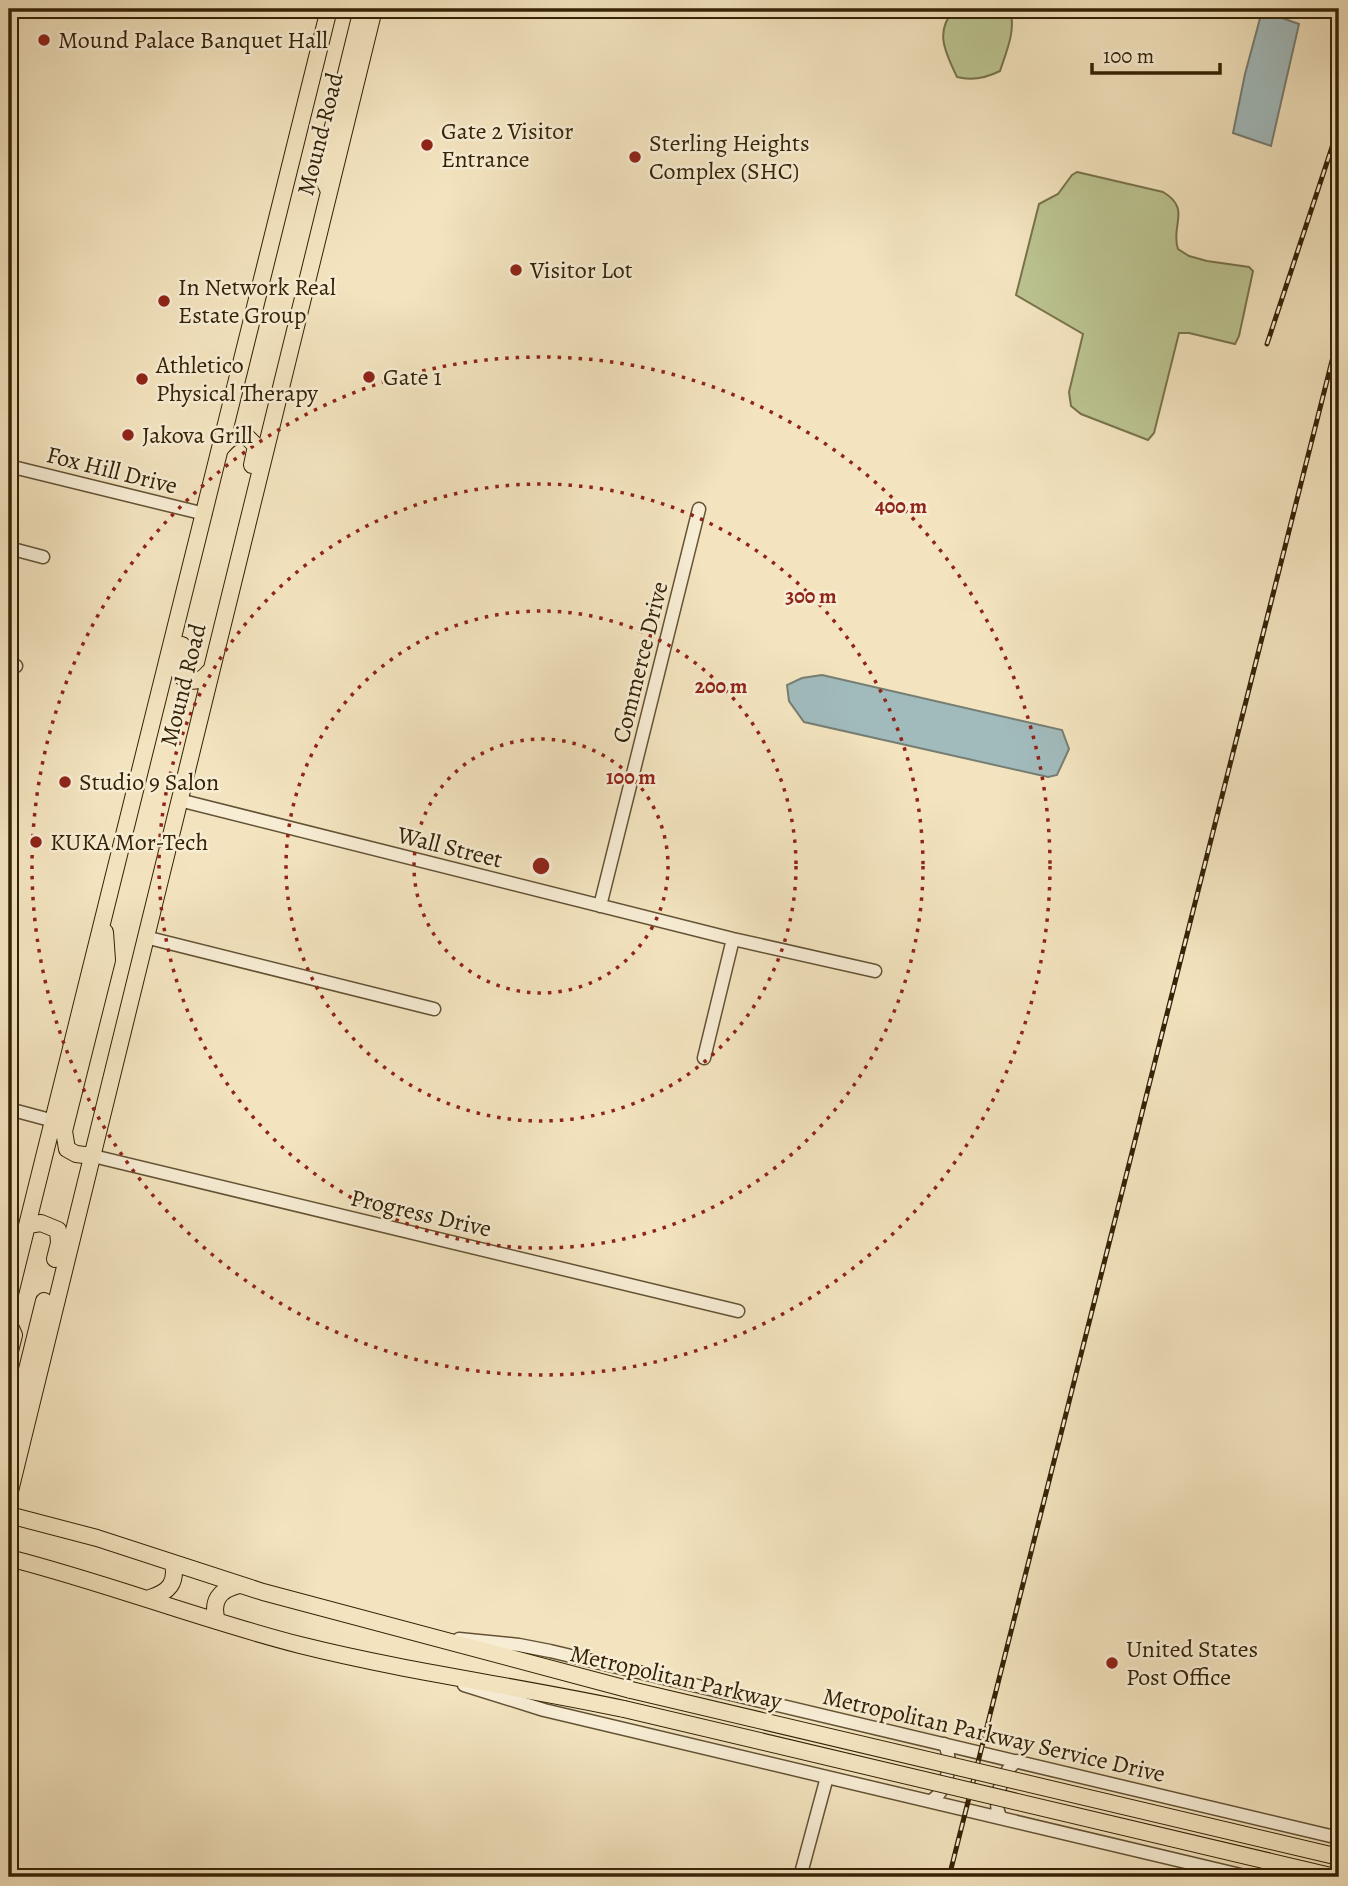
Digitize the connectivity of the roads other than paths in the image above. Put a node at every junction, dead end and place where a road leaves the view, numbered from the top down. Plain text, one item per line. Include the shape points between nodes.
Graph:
1 (329, 9) edge
2 (362, 9) edge
3 (374, 9) edge
4 (329, 191) junction
5 (220, 450) junction
6 (9, 466) edge
7 (699, 509) dead end
8 (205, 514) junction
9 (9, 548) edge
10 (43, 557) dead end
11 (220, 631) junction
12 (209, 672) junction
13 (178, 800) junction
14 (600, 906) junction
15 (104, 915) junction
16 (145, 937) junction
17 (733, 939) junction
18 (875, 971) dead end
19 (434, 1009) dead end
20 (704, 1058) dead end
21 (9, 1110) edge
22 (54, 1121) junction
23 (93, 1156) junction
24 (28, 1225) junction
25 (9, 1298) edge
26 (738, 1311) dead end
27 (9, 1324) edge
28 (9, 1355) edge
29 (23, 1439) junction
30 (13, 1460) edge
31 (9, 1495) edge
32 (9, 1515) edge
33 (9, 1558) edge
34 (173, 1563) junction
35 (239, 1585) junction
36 (150, 1598) junction
37 (217, 1621) junction
38 (433, 1637) junction
39 (433, 1675) junction
40 (944, 1744) junction
41 (1017, 1761) junction
42 (827, 1777) junction
43 (930, 1801) junction
44 (1001, 1818) junction
45 (1339, 1838) edge
46 (1339, 1857) edge
47 (800, 1877) edge
48 (1249, 1877) edge
49 (1335, 1877) edge

1 - 5 main road, Mound Road
2 - 4 main road via 321,175
3 - 4 main road, Mound Road
4 - 11 main road, Mound Road
5 - 8 main road, Mound Road
5 - 11 main road via 237,434 246,435 256,446 219,595
6 - 8 street, Fox Hill Drive
7 - 14 street, Commerce Drive
8 - 12 main road via 209,538 177,668 182,677 195,681
8 - 15 main road, Mound Road
9 - 10 street
11 - 12 main road, Mound Road
12 - 13 main road, Mound Road
13 - 14 street, Wall Street
13 - 16 main road, Mound Road
14 - 17 street, Wall Street
15 - 22 main road, Mound Road
15 - 23 main road via 107,960 64,1131 66,1149
16 - 19 street
16 - 23 main road, Mound Road
17 - 18 street, Wall Street
17 - 20 street
21 - 22 street
22 - 24 main road, Mound Road
23 - 26 street, Progress Drive
23 - 29 main road, Mound Road
24 - 25 main road, Mound Road
24 - 29 main road via 48,1224 59,1234 19,1402
27 - 28 main road via 13,1335
29 - 30 main road, Mound Road
30 - 31 main road, Mound Road
32 - 34 main road, Metropolitan Parkway
33 - 36 main road, Metropolitan Parkway
34 - 35 main road, Metropolitan Parkway
34 - 36 main road via 172,1584
35 - 37 main road via 216,1598
35 - 38 main road, Metropolitan Parkway
36 - 37 main road, Metropolitan Parkway
37 - 39 main road, Metropolitan Parkway
38 - 40 street, Metropolitan Parkway Service Drive via 520,1644
38 - 46 main road, Metropolitan Parkway, bridge via 631,1690
39 - 42 street via 544,1710
39 - 49 main road, Metropolitan Parkway, bridge via 624,1709
40 - 41 street, Metropolitan Parkway Service Drive
40 - 43 street via 950,1759 942,1792
41 - 44 street via 1006,1772 997,1804
41 - 45 street, Metropolitan Parkway Service Drive
42 - 43 street
42 - 47 street
43 - 44 street
44 - 48 street

